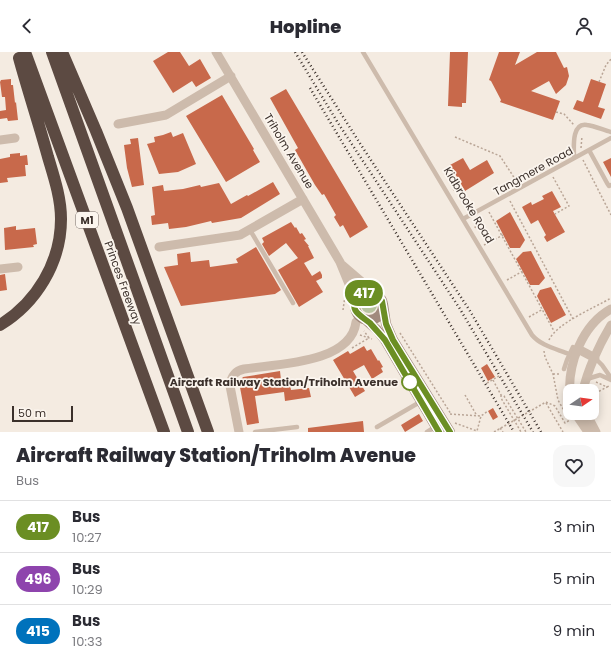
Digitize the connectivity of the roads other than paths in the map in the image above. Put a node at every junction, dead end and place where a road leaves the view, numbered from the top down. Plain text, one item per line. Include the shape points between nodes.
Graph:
1 (18, 52) edge
2 (25, 52) edge
3 (52, 52) edge
4 (62, 52) edge
5 (216, 52) edge
6 (363, 52) edge
7 (230, 76) junction
8 (118, 124) dead end
9 (611, 132) edge
10 (15, 138) dead end
11 (611, 138) edge
12 (0, 140) edge
13 (589, 150) junction
14 (574, 158) junction
15 (611, 185) edge
16 (303, 199) junction
17 (463, 219) junction
18 (250, 230) junction
19 (159, 246) dead end
20 (340, 262) junction
21 (18, 267) dead end
22 (0, 269) edge
23 (377, 295) junction
24 (356, 301) junction
25 (293, 303) dead end
26 (383, 304) junction
27 (611, 309) edge
28 (362, 320) junction
29 (0, 325) edge
30 (611, 325) edge
31 (574, 352) junction
32 (595, 358) junction
33 (564, 369) dead end
34 (587, 378) junction
35 (611, 379) edge
36 (570, 384) edge
37 (585, 384) edge
38 (422, 401) junction
39 (574, 420) edge
40 (590, 420) edge
41 (297, 427) dead end
42 (377, 427) dead end
43 (437, 429) edge
44 (164, 432) edge
45 (188, 432) edge
46 (208, 432) edge
47 (239, 432) edge
48 (255, 432) edge
49 (427, 432) edge
50 (450, 432) edge
51 (588, 432) edge
52 (596, 432) edge

1 - 29 highway via 56,185 61,208 60,233 54,259 43,282 27,303
2 - 44 highway, Princes Freeway / M1
3 - 45 highway, Princes Freeway / M1
4 - 46 highway via 128,208
5 - 7 street, Triholm Avenue
6 - 17 lane, Kidbrooke Road
7 - 8 street via 166,115
7 - 16 street, Triholm Avenue
9 - 14 lane via 587,125 581,126 575,135
10 - 12 street
11 - 13 lane, Tangmere Road
13 - 14 lane, Tangmere Road
13 - 15 lane via 607,183
14 - 17 lane, Tangmere Road
16 - 18 street
16 - 20 street, Triholm Avenue
17 - 31 lane, Kidbrooke Road via 530,332 546,345
18 - 19 street via 240,235
18 - 25 lane
20 - 23 street, Triholm Avenue
20 - 24 street, Triholm Avenue
21 - 22 street
23 - 24 street via 370,292 363,294
23 - 26 street
24 - 28 street via 356,312
26 - 28 street via 379,316 375,319
26 - 50 street via 386,324 393,340
27 - 31 street via 595,320
28 - 38 street via 377,330 385,340
28 - 47 street via 345,343 322,357 238,370 230,386
30 - 32 street
31 - 32 street, Kidbrooke Road
31 - 33 lane
31 - 36 street
32 - 34 street
32 - 35 lane, Kidbrooke Road
34 - 35 lane via 600,375
34 - 37 street
38 - 42 lane
38 - 43 street
39 - 51 street
40 - 52 street
41 - 48 lane
43 - 49 lane

